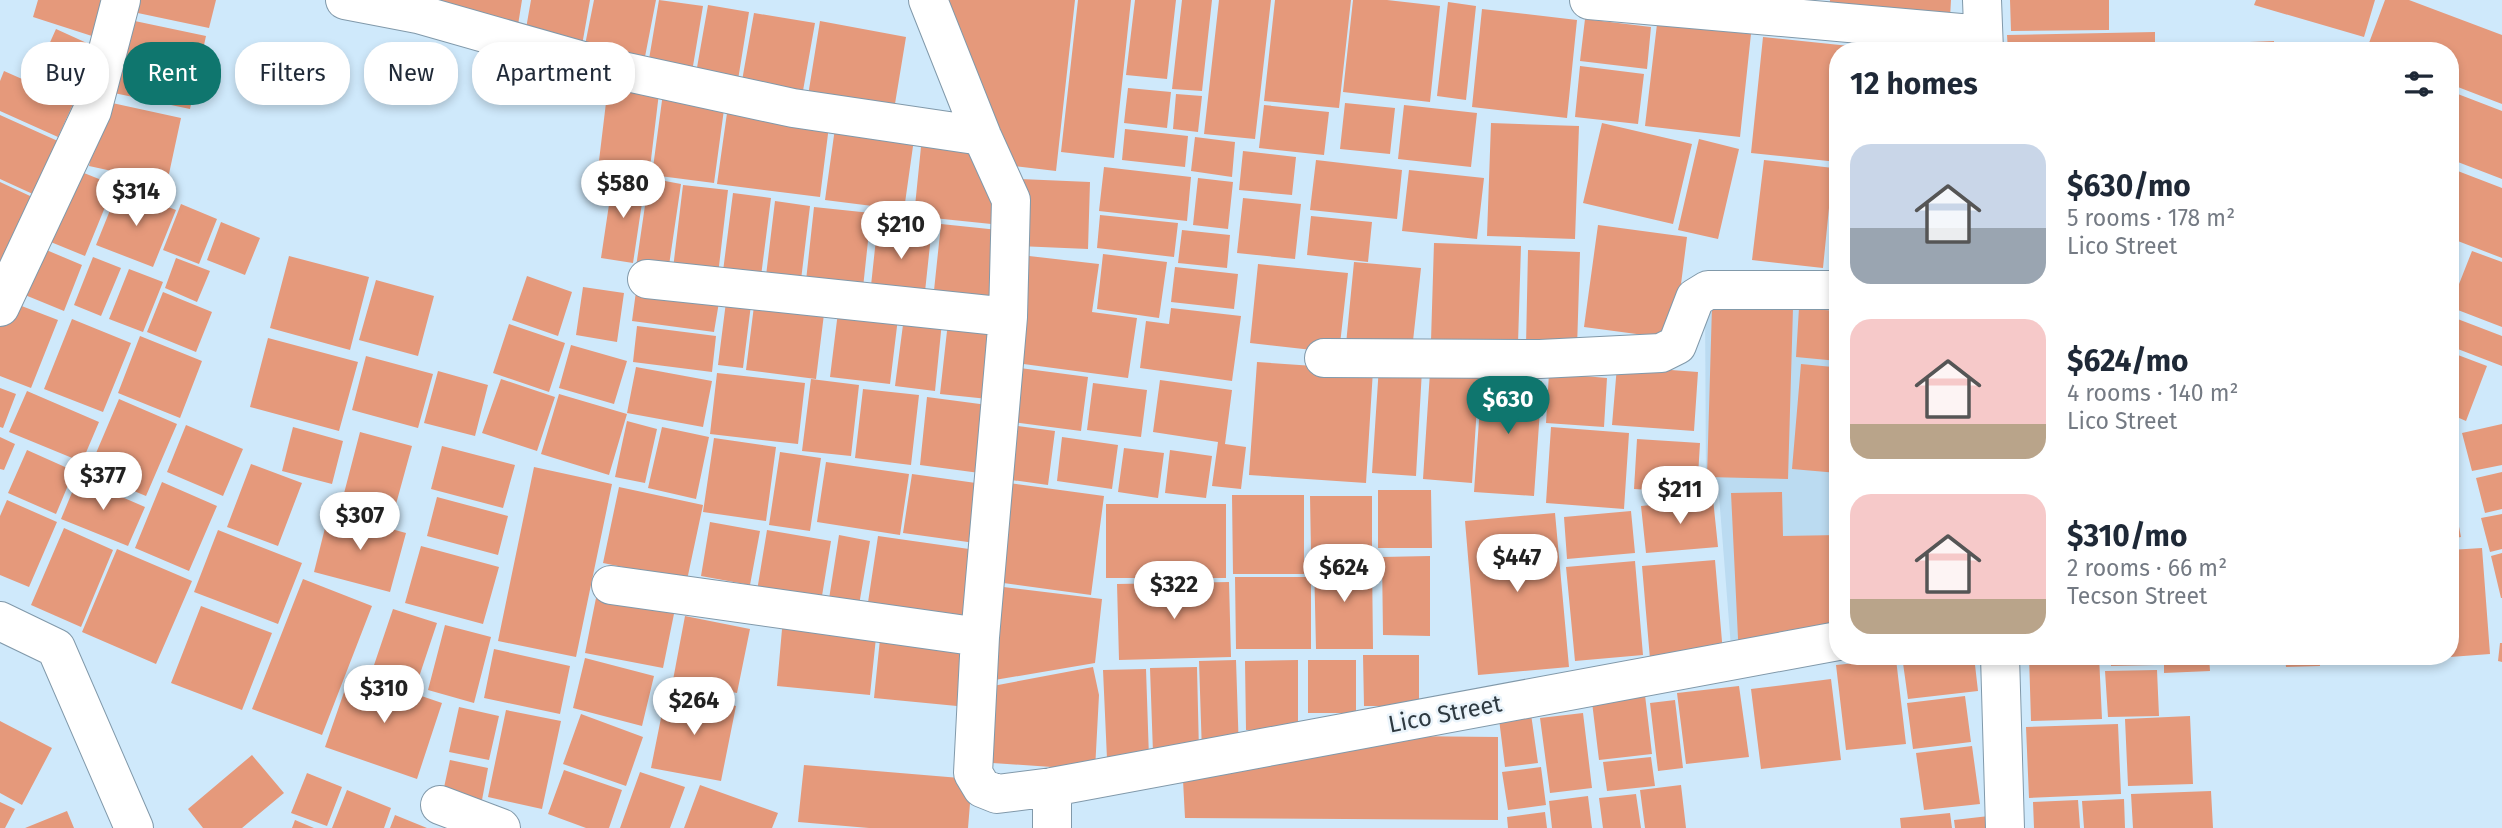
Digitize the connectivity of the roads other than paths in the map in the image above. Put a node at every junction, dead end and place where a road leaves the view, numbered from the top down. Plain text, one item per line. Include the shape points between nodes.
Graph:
1 (121, 0) edge
2 (345, 0) edge
3 (928, 0) edge
4 (1589, 0) edge
5 (1983, 28) edge
6 (982, 136) junction
7 (646, 279) dead end
8 (1829, 290) edge
9 (0, 307) edge
10 (1008, 317) junction
11 (1324, 358) dead end
12 (611, 585) dead end
13 (0, 621) edge
14 (980, 637) junction
15 (1829, 643) edge
16 (2000, 665) edge
17 (1052, 787) junction
18 (440, 805) dead end
19 (134, 828) edge
20 (501, 828) edge
21 (1052, 828) edge
22 (2006, 828) edge

1 - 9 street via 92,111
2 - 6 street via 418,14 604,67 793,108
3 - 6 street, Lico Street
4 - 5 street
6 - 10 street, Lico Street via 1011,200
7 - 10 street
8 - 11 street via 1708,290 1695,298 1677,345 1661,353 1540,359
10 - 14 street, Lico Street
12 - 14 street
13 - 19 street via 56,648
14 - 17 street, Lico Street via 973,773 982,788 997,794
15 - 17 street, Lico Street
16 - 22 street
17 - 21 street
18 - 20 street

